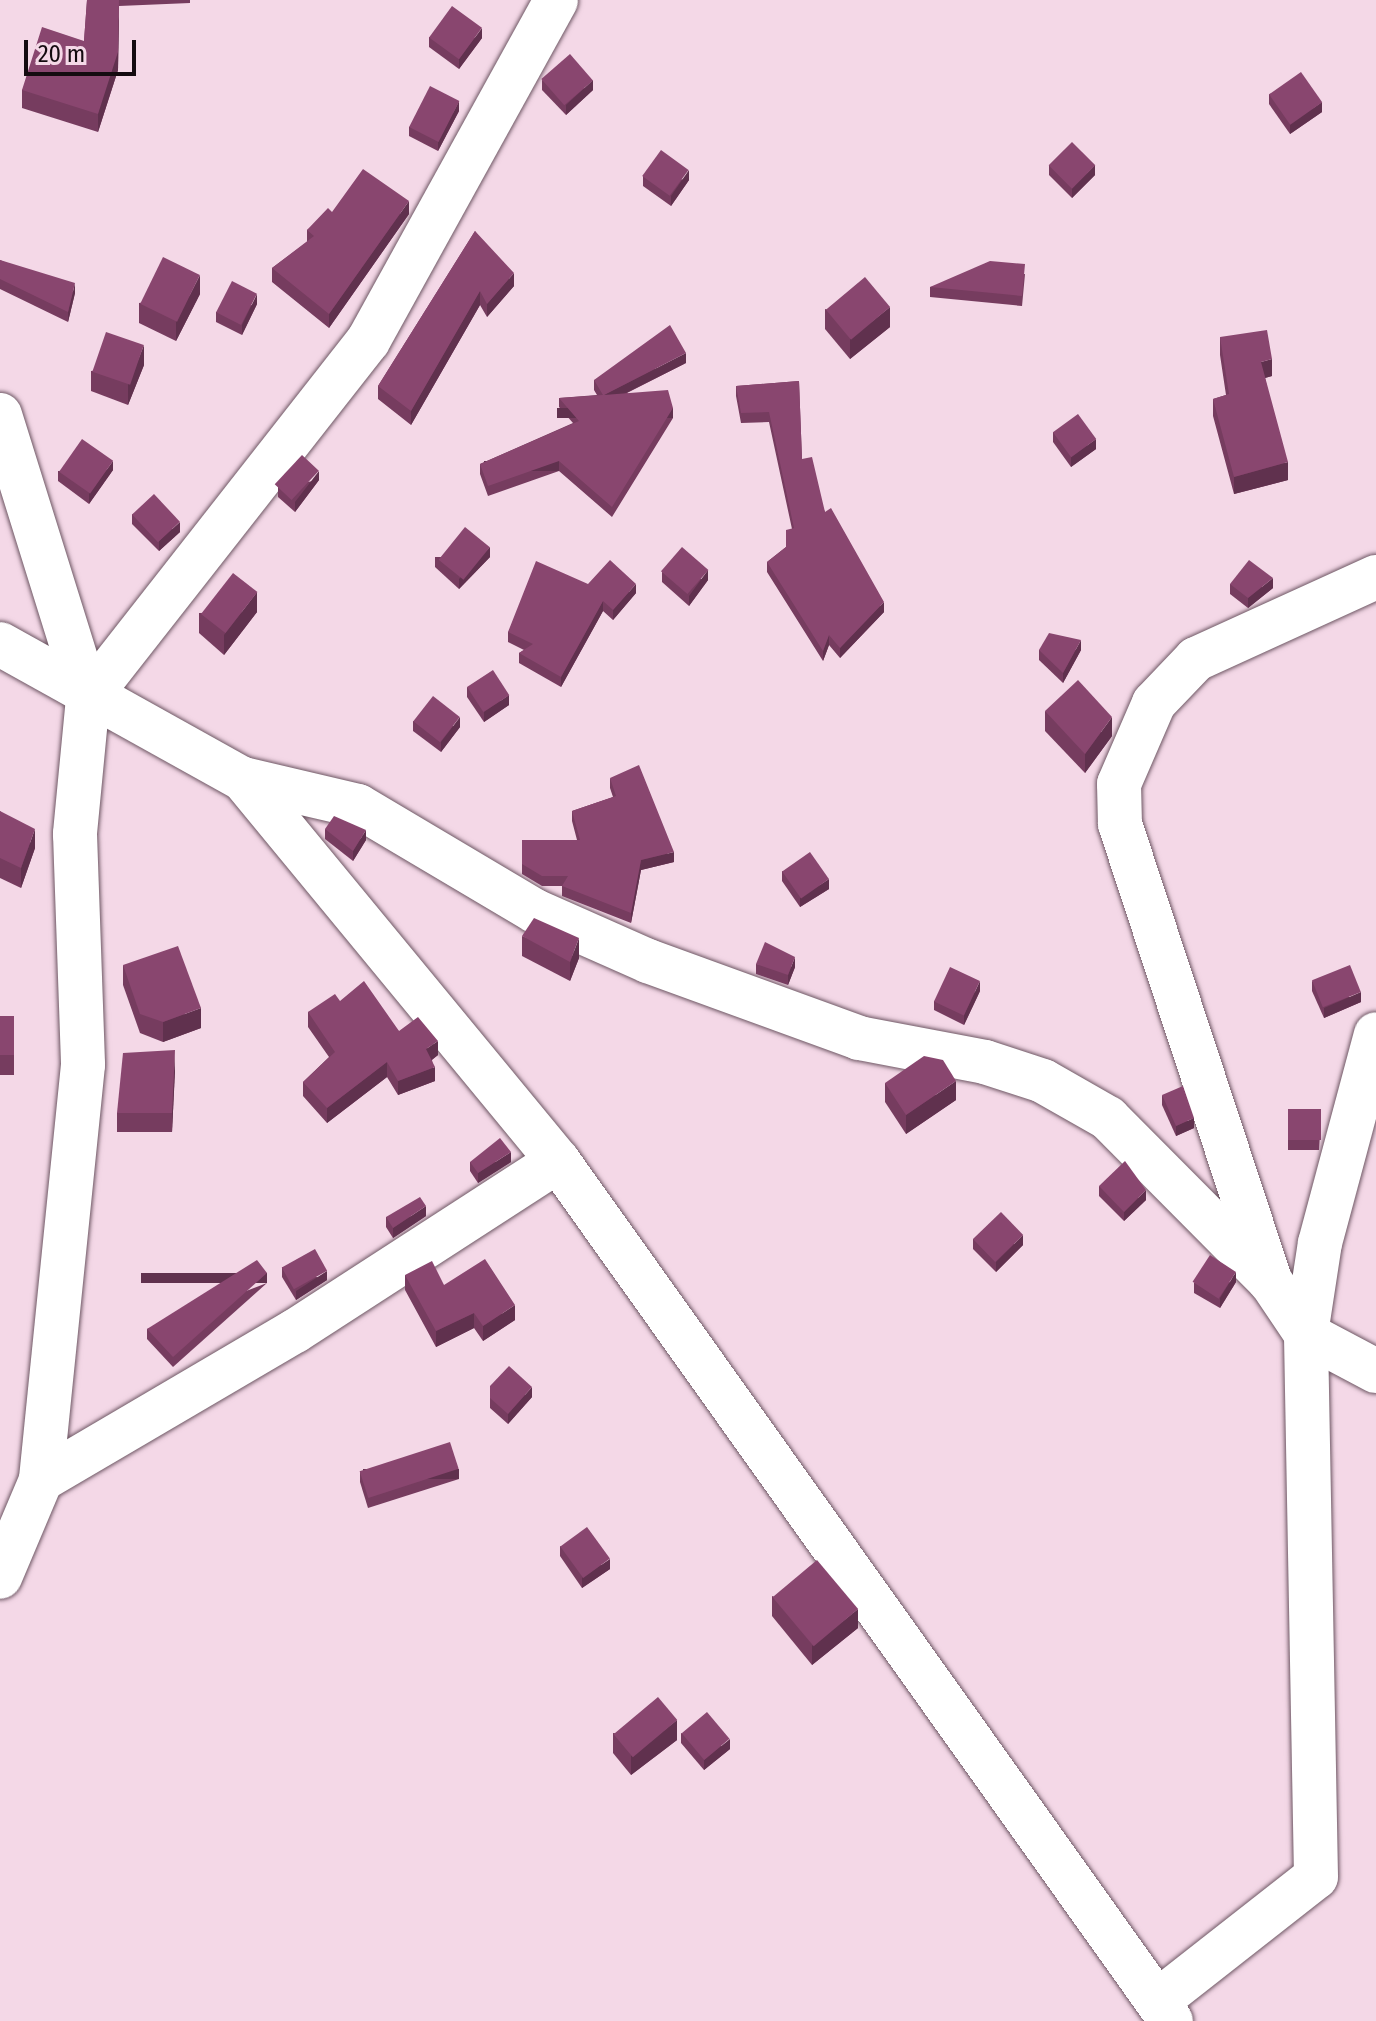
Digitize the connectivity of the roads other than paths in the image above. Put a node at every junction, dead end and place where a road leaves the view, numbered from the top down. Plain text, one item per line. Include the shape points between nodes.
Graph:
1 (556, 0) edge
2 (0, 415) edge
3 (1376, 577) edge
4 (0, 644) edge
5 (88, 698) junction
6 (243, 779) junction
7 (1376, 1034) edge
8 (558, 1161) junction
9 (1271, 1282) junction
10 (1306, 1334) junction
11 (1376, 1371) edge
12 (41, 1480) junction
13 (0, 1577) edge
14 (1165, 2010) edge

1 - 5 street via 368,341
2 - 5 street
3 - 9 street via 1196,659 1154,703 1119,784 1120,824
4 - 5 street
5 - 6 street
5 - 12 street via 75,834 83,1065
6 - 8 street
6 - 9 street via 358,806 535,911 648,961 859,1038 985,1062 1043,1081 1108,1118
7 - 10 street via 1320,1243
8 - 12 street via 308,1323
8 - 14 street
9 - 10 street
10 - 11 street
10 - 14 street via 1316,1877
12 - 13 street

